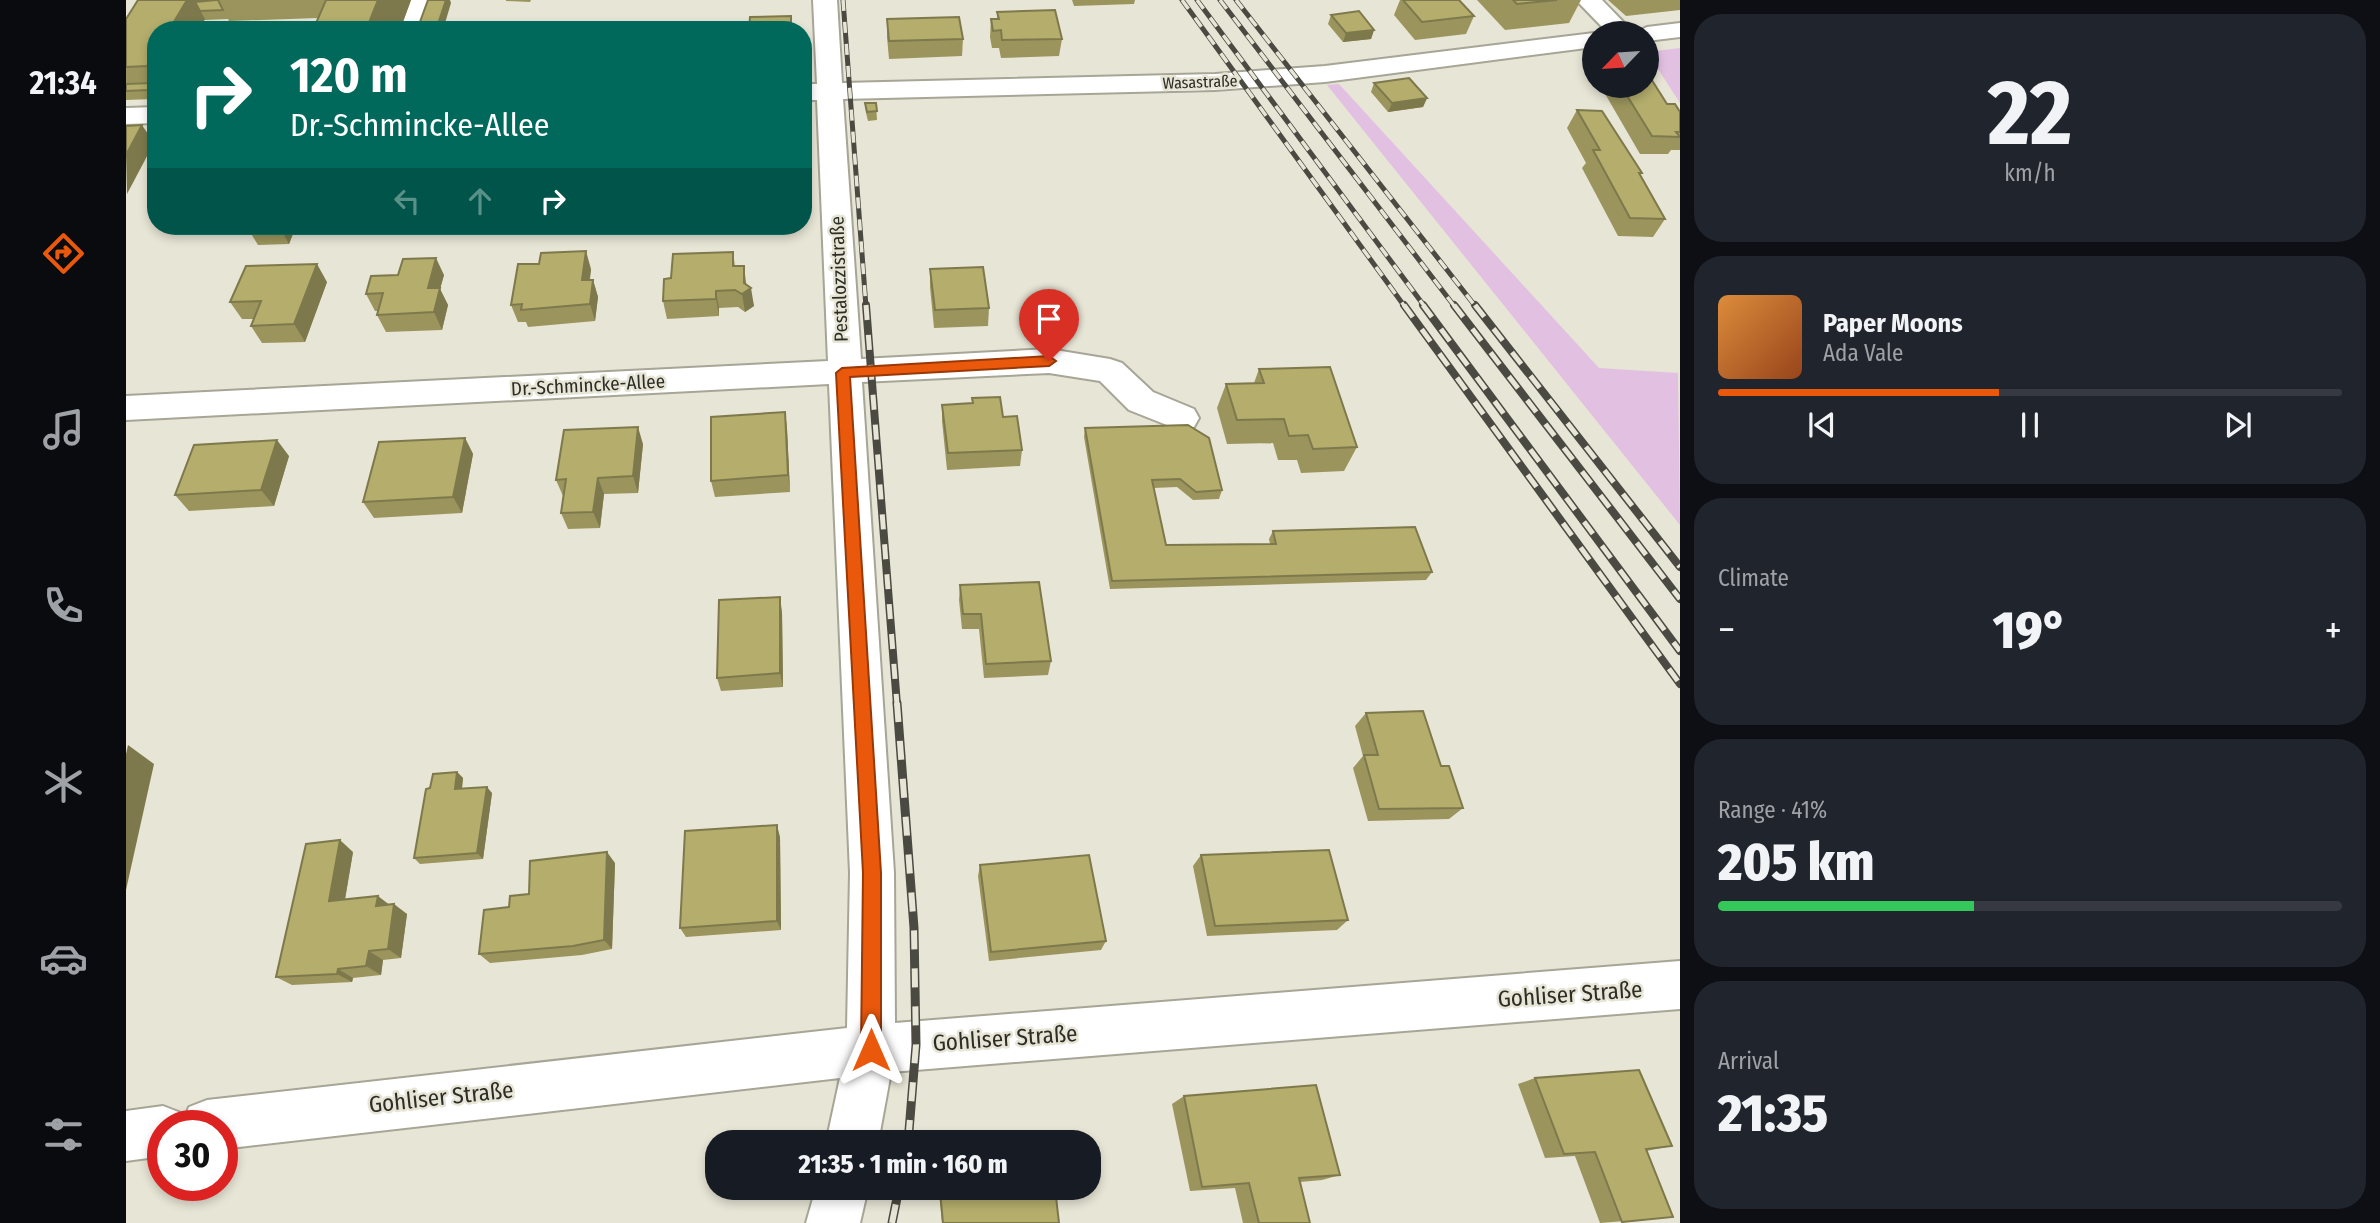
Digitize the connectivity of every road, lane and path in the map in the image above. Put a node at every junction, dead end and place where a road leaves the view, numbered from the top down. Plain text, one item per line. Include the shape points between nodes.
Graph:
1 (422, 0) edge
2 (825, 0) edge
3 (1588, 0) edge
4 (414, 21) edge
5 (1610, 21) edge
6 (1680, 30) edge
7 (1659, 33) edge
8 (1582, 42) edge
9 (817, 92) edge
10 (147, 115) edge
11 (126, 116) edge
12 (842, 373) junction
13 (126, 408) edge
14 (1182, 418) dead end
15 (1680, 985) edge
16 (871, 1050) junction
17 (238, 1121) edge
18 (855, 1130) edge
19 (147, 1133) edge
20 (126, 1136) edge
21 (839, 1200) edge
22 (833, 1223) edge

1 - 4 street
2 - 9 street, Pestalozzistraße
3 - 5 street
6 - 7 street
8 - 9 street, Wasastraße via 1325,74 1215,82
9 - 12 street, Pestalozzistraße
10 - 11 street
12 - 13 street, Dr.-Schmincke-Allee
12 - 14 street, Dr.-Schmincke-Allee via 1049,361 1110,371 1141,401
12 - 16 street, Pestalozzistraße via 872,873
15 - 16 street, Gohliser Straße
16 - 17 street, Gohliser Straße
16 - 18 street, Pestalozzistraße
19 - 20 street
21 - 22 street

